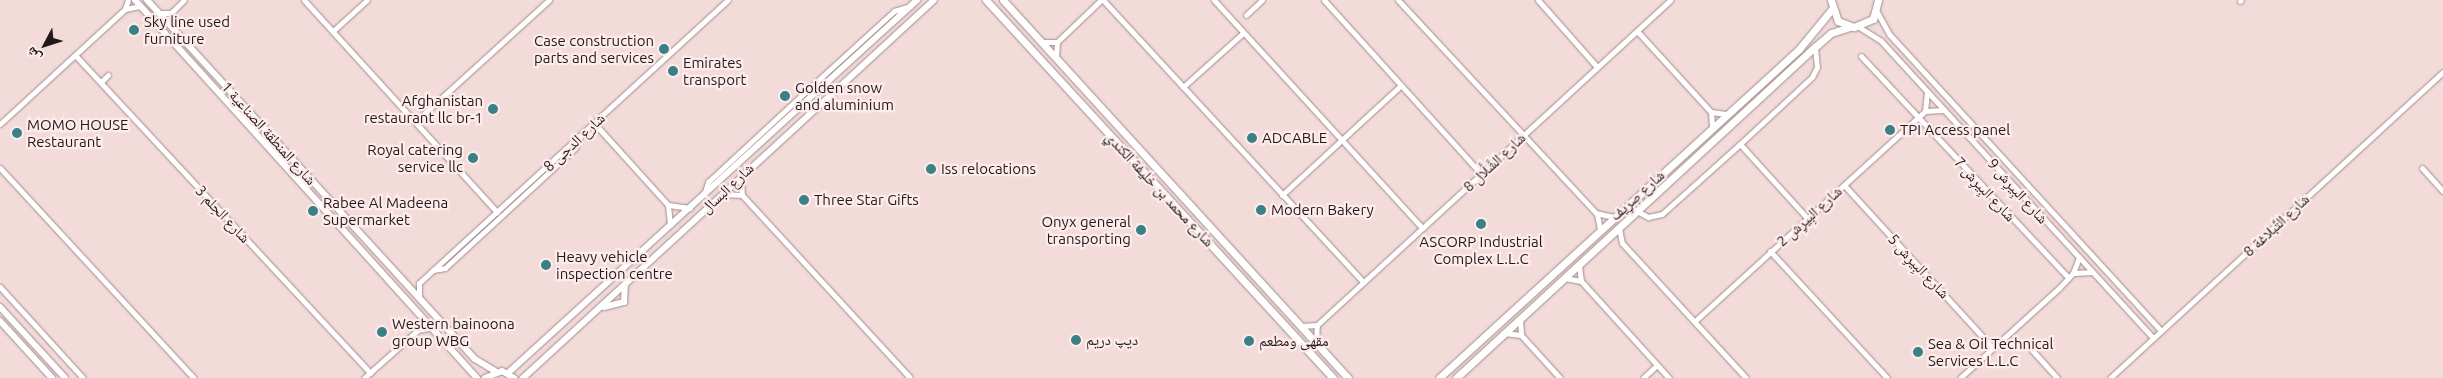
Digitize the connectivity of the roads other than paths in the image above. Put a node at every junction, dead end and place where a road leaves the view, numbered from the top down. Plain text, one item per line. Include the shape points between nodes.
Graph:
1 (128, 0) edge
2 (135, 0) edge
3 (147, 0) edge
4 (184, 0) edge
5 (304, 0) edge
6 (367, 0) edge
7 (549, 0) edge
8 (728, 0) edge
9 (917, 0) edge
10 (934, 0) edge
11 (986, 0) edge
12 (1004, 0) edge
13 (1102, 0) edge
14 (1214, 0) edge
15 (1262, 0) edge
16 (1324, 0) edge
17 (1398, 0) edge
18 (1538, 0) edge
19 (1670, 0) edge
20 (1831, 0) edge
21 (1878, 0) edge
22 (140, 6) junction
23 (125, 9) junction
24 (1832, 9) junction
25 (1877, 12) junction
26 (159, 13) junction
27 (171, 13) junction
28 (1246, 15) dead end
29 (1850, 27) junction
30 (1859, 27) junction
31 (172, 28) junction
32 (1637, 31) junction
33 (333, 32) junction
34 (1244, 33) junction
35 (1041, 42) junction
36 (1057, 42) junction
37 (1815, 47) junction
38 (75, 55) junction
39 (1860, 56) dead end
40 (1056, 58) junction
41 (1597, 67) junction
42 (2443, 72) edge
43 (108, 75) dead end
44 (101, 82) junction
45 (1400, 86) junction
46 (1183, 87) junction
47 (1926, 89) junction
48 (1945, 110) junction
49 (1925, 111) junction
50 (1711, 112) junction
51 (1726, 114) junction
52 (1918, 117) junction
53 (416, 121) junction
54 (594, 122) junction
55 (0, 124) edge
56 (1712, 127) junction
57 (580, 136) junction
58 (1523, 136) junction
59 (1342, 140) junction
60 (1740, 144) junction
61 (0, 168) edge
62 (2422, 168) dead end
63 (1481, 174) junction
64 (742, 176) junction
65 (1844, 185) junction
66 (2443, 191) edge
67 (721, 194) junction
68 (742, 195) junction
69 (1282, 195) junction
70 (668, 205) junction
71 (692, 208) junction
72 (1637, 211) junction
73 (497, 212) junction
74 (1596, 214) junction
75 (1614, 217) junction
76 (1807, 218) junction
77 (670, 228) junction
78 (1422, 228) junction
79 (1618, 228) junction
80 (1600, 229) junction
81 (1605, 240) junction
82 (1622, 243) junction
83 (1770, 251) junction
84 (2079, 257) junction
85 (1579, 265) junction
86 (434, 270) junction
87 (2093, 272) junction
88 (2073, 273) junction
89 (1565, 278) junction
90 (2068, 278) junction
91 (628, 280) junction
92 (1581, 281) junction
93 (405, 282) junction
94 (1362, 282) junction
95 (419, 283) junction
96 (0, 287) edge
97 (419, 297) junction
98 (0, 307) edge
99 (421, 313) junction
100 (590, 314) junction
101 (1520, 318) junction
102 (0, 321) edge
103 (1695, 321) junction
104 (1318, 325) junction
105 (1300, 326) junction
106 (434, 327) junction
107 (418, 330) junction
108 (2161, 331) junction
109 (1504, 333) junction
110 (1521, 334) junction
111 (2153, 338) junction
112 (1317, 344) junction
113 (1994, 348) junction
114 (2032, 350) dead end
115 (1657, 365) junction
116 (496, 371) junction
117 (370, 373) junction
118 (508, 373) junction
119 (52, 378) edge
120 (65, 378) edge
121 (83, 378) edge
122 (194, 378) edge
123 (364, 378) edge
124 (477, 378) edge
125 (485, 378) edge
126 (514, 378) edge
127 (523, 378) edge
128 (910, 378) edge
129 (1333, 378) edge
130 (1348, 378) edge
131 (1438, 378) edge
132 (1456, 378) edge
133 (1560, 378) edge
134 (1643, 378) edge
135 (1668, 378) edge
136 (1746, 378) edge
137 (1887, 378) edge
138 (1960, 378) edge
139 (2057, 378) edge
140 (2110, 378) edge

1 - 23 street
2 - 22 street, شارع المنطقة الصناعية 1
3 - 26 street, شارع المنطقة الصناعية 1
4 - 27 street
5 - 33 street
6 - 33 street
7 - 53 street
8 - 54 street, شارع الدجى 8
9 - 71 street, شارع البسال
10 - 64 street, شارع البسال
11 - 129 main road, شارع محمد بن خليفة الكندي
12 - 35 main road, شارع محمد بن خليفة الكندي
13 - 36 street
13 - 46 street
14 - 34 street
15 - 28 street
16 - 45 street
17 - 58 street
18 - 41 street
19 - 32 street, شارع الشَّلَّال 8
20 - 24 main road
21 - 25 main road
22 - 23 street
22 - 99 street, شارع المنطقة الصناعية 1
23 - 38 street
24 - 29 main road via 1838,21
24 - 51 main road, شارع صِرِيف via 1818,30
25 - 30 main road
25 - 108 street, شارع البِيرِش 9 via 1890,35
26 - 27 street
26 - 31 street, شارع المنطقة الصناعية 1
27 - 31 street
29 - 30 main road
29 - 37 main road, شارع صِرِيف via 1831,33
30 - 47 street, شارع البِيرِش 9 via 1881,41
31 - 93 street, شارع المنطقة الصناعية 1
32 - 41 street, شارع الشَّلَّال 8
32 - 50 street
33 - 53 street
34 - 46 street
34 - 59 street
35 - 36 street
35 - 40 main road, شارع محمد بن خليفة الكندي
36 - 40 street
37 - 60 street via 1817,67 1812,77
37 - 72 main road, شارع صِرِيف
38 - 44 street, شارع الحِلم 3
38 - 55 street
39 - 52 street, شارع البِيرِش 7
40 - 105 main road, شارع محمد بن خليفة الكندي
41 - 58 street, شارع الشَّلَّال 8
42 - 108 street, شارع التِّبلاغة 8
43 - 44 street
44 - 117 street, شارع الحِلم 3
45 - 59 street
45 - 63 street
46 - 69 street
47 - 48 street, شارع البِيرِش 9
47 - 49 street
48 - 49 street
48 - 84 street, شارع البِيرِش 9
49 - 52 street, شارع البِيرِش 2
50 - 51 street
50 - 56 street
51 - 56 main road, شارع صِرِيف
52 - 65 street, شارع البِيرِش 2
52 - 90 street, شارع البِيرِش 7
53 - 73 street
54 - 57 street, شارع الدجى 8
54 - 70 street
56 - 75 main road, شارع صِرِيف
57 - 73 street, شارع الدجى 8
57 - 86 street via 575,148 445,268
58 - 63 street, شارع الشَّلَّال 8
58 - 74 street
59 - 69 street
59 - 78 street
60 - 72 street via 1662,214 1648,217
60 - 76 street
61 - 122 street
62 - 66 street
63 - 78 street, شارع الشَّلَّال 8
64 - 67 street, شارع البسال
64 - 68 street
65 - 76 street, شارع البِيرِش 2
65 - 113 street, شارع البِيرِش 5
67 - 68 street
67 - 91 street, شارع البسال
68 - 128 street
69 - 94 street
70 - 71 street
70 - 77 street
71 - 77 street, شارع البسال
72 - 79 main road, شارع صِرِيف
73 - 86 street, شارع الدجى 8
74 - 75 street
74 - 80 street
75 - 80 main road, شارع صِرِيف
76 - 83 street, شارع البِيرِش 2
77 - 118 street, شارع البسال
78 - 94 street, شارع الشَّلَّال 8
79 - 81 main road, شارع صِرِيف
79 - 82 street
80 - 131 main road, شارع صِرِيف
81 - 82 street
81 - 85 main road, شارع صِرِيف
82 - 103 street
83 - 103 street, شارع البِيرِش 2
83 - 137 street
84 - 87 street, شارع البِيرِش 9
84 - 88 street
85 - 89 main road, شارع صِرِيف
85 - 92 street
86 - 95 street, شارع الدجى 8
87 - 88 street
87 - 111 street, شارع البِيرِش 9
88 - 90 street
89 - 92 street
89 - 101 main road, شارع صِرِيف
90 - 113 street
91 - 100 street, شارع البسال
91 - 100 street via 622,288 624,302 610,302
92 - 115 street
93 - 95 street
93 - 97 street, شارع المنطقة الصناعية 1
94 - 104 street, شارع الشَّلَّال 8
95 - 97 street
96 - 121 street
97 - 116 street, شارع المنطقة الصناعية 1 via 475,359
98 - 120 street
99 - 106 street, شارع المنطقة الصناعية 1
99 - 107 street
100 - 127 street, شارع البسال
101 - 109 main road, شارع صِرِيف
101 - 110 street
102 - 119 street
103 - 136 street
104 - 105 street
104 - 112 street
105 - 112 main road, شارع محمد بن خليفة الكندي
106 - 107 street
106 - 124 street, شارع المنطقة الصناعية 1
107 - 117 street
108 - 111 street, شارع التِّبلاغة 8
109 - 110 street
109 - 132 main road, شارع صِرِيف
110 - 133 street
111 - 140 street, شارع التِّبلاغة 8
112 - 130 main road, شارع محمد بن خليفة الكندي
113 - 138 street
114 - 139 street
115 - 134 street
115 - 135 street
116 - 118 street
116 - 125 street
117 - 123 street
118 - 126 street

